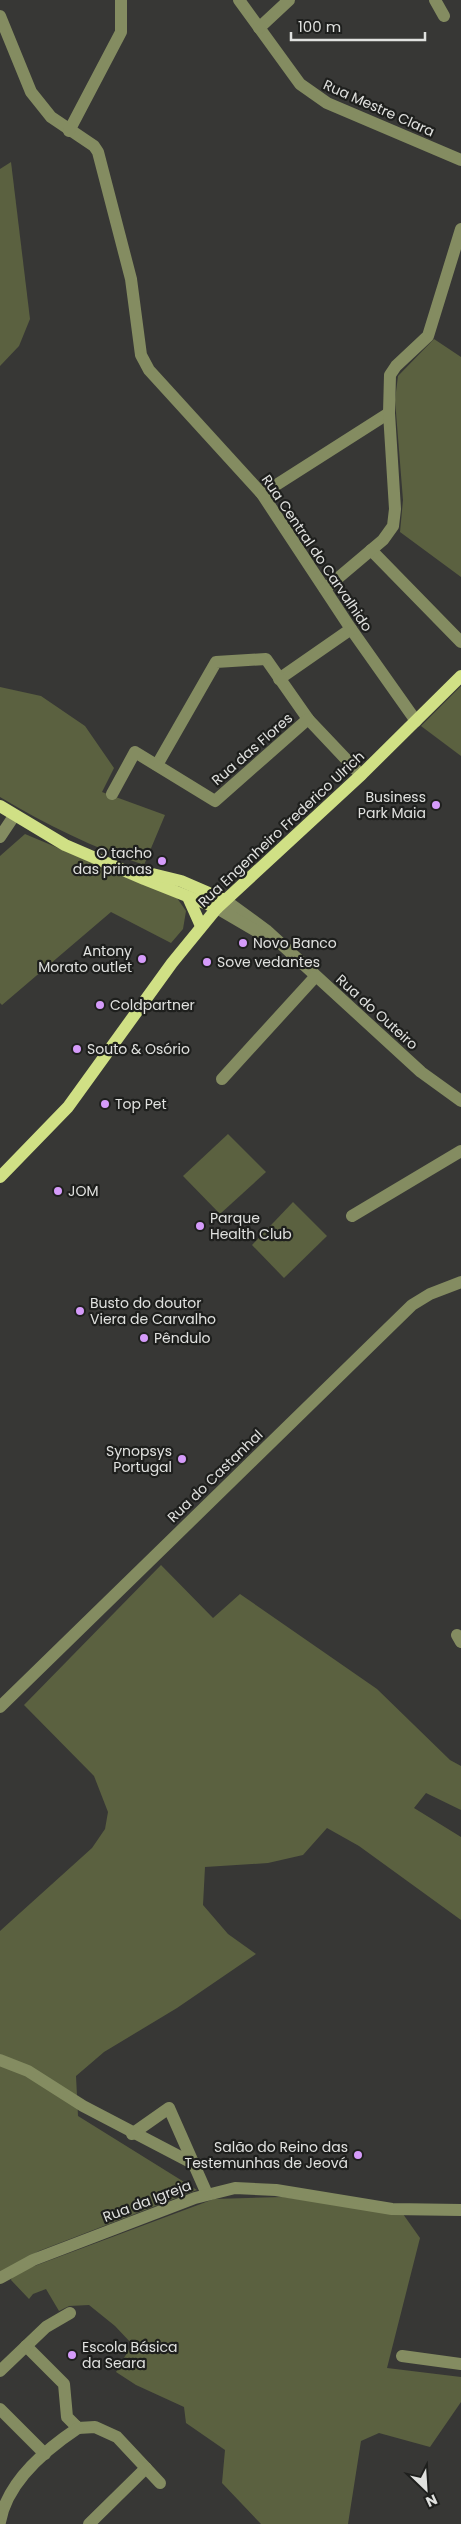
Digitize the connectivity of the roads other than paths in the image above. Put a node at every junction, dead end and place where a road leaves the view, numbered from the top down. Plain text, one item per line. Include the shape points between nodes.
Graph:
1 (121, 0) edge
2 (239, 0) edge
3 (289, 0) edge
4 (435, 0) edge
5 (0, 16) edge
6 (444, 16) dead end
7 (259, 28) junction
8 (69, 131) junction
9 (461, 160) edge
10 (461, 229) edge
11 (389, 413) junction
12 (262, 494) junction
13 (371, 550) junction
14 (325, 589) junction
15 (351, 630) junction
16 (461, 642) edge
17 (461, 676) edge
18 (279, 679) junction
19 (308, 719) junction
20 (416, 721) junction
21 (157, 765) junction
22 (360, 775) junction
23 (112, 794) dead end
24 (0, 806) edge
25 (14, 816) junction
26 (0, 837) edge
27 (118, 866) junction
28 (188, 897) junction
29 (221, 904) junction
30 (201, 926) junction
31 (315, 977) junction
32 (222, 1079) dead end
33 (461, 1101) edge
34 (461, 1151) edge
35 (0, 1177) edge
36 (352, 1216) dead end
37 (461, 1282) edge
38 (0, 1707) edge
39 (0, 2060) edge
40 (132, 2134) junction
41 (194, 2164) junction
42 (208, 2194) junction
43 (461, 2210) edge
44 (0, 2278) edge
45 (70, 2313) dead end
46 (26, 2346) junction
47 (402, 2356) dead end
48 (461, 2364) edge
49 (0, 2371) edge
50 (0, 2409) edge
51 (78, 2428) junction
52 (45, 2454) junction
53 (146, 2468) junction
54 (160, 2483) dead end
55 (0, 2522) edge
56 (89, 2524) edge

1 - 8 street via 121,32
2 - 7 street, Rua Mestre Clara
3 - 7 street
4 - 6 street
5 - 8 street, Rua Central do Carvalhido via 27,86 51,118
7 - 9 street, Rua Mestre Clara via 311,94
8 - 12 street, Rua Central do Carvalhido via 94,146 98,152 131,279 141,355 149,370
10 - 11 street via 428,336 390,375
11 - 12 street
11 - 13 street via 395,509 393,526
12 - 14 street, Rua Central do Carvalhido
13 - 14 street
13 - 16 street
14 - 15 street, Rua Central do Carvalhido
15 - 18 street
15 - 20 street, Rua Central do Carvalhido
17 - 20 main road, Rua Engenheiro Frederico Ulrich
18 - 19 street
18 - 21 street via 266,660 216,662
19 - 21 street, Rua das Flores via 215,801
19 - 22 street
20 - 22 main road, Rua Engenheiro Frederico Ulrich
21 - 23 street via 135,752
22 - 29 main road, Rua Engenheiro Frederico Ulrich
24 - 25 main road
25 - 26 street
25 - 27 main road via 65,844
27 - 28 main road
27 - 29 main road via 181,881
28 - 29 main road
28 - 30 main road
29 - 30 main road, Rua Engenheiro Frederico Ulrich
29 - 31 street, Rua do Outeiro via 266,930
30 - 35 main road, Rua Engenheiro Frederico Ulrich via 68,1107
31 - 32 street
31 - 33 street, Rua do Outeiro via 421,1072
34 - 36 street
37 - 38 street, Rua do Castanhal via 412,1305
39 - 40 street via 28,2071
40 - 41 street
40 - 41 street via 169,2108
41 - 42 street
42 - 43 street, Rua da Igreja via 236,2188 276,2190 392,2209
42 - 44 street, Rua da Igreja via 33,2260
45 - 46 street via 46,2327
46 - 49 street
46 - 51 street via 64,2384 67,2417
47 - 48 street
50 - 52 street
51 - 52 street
51 - 53 street via 95,2427 117,2437
52 - 55 street via 15,2485 2,2510
53 - 54 street
53 - 56 street

